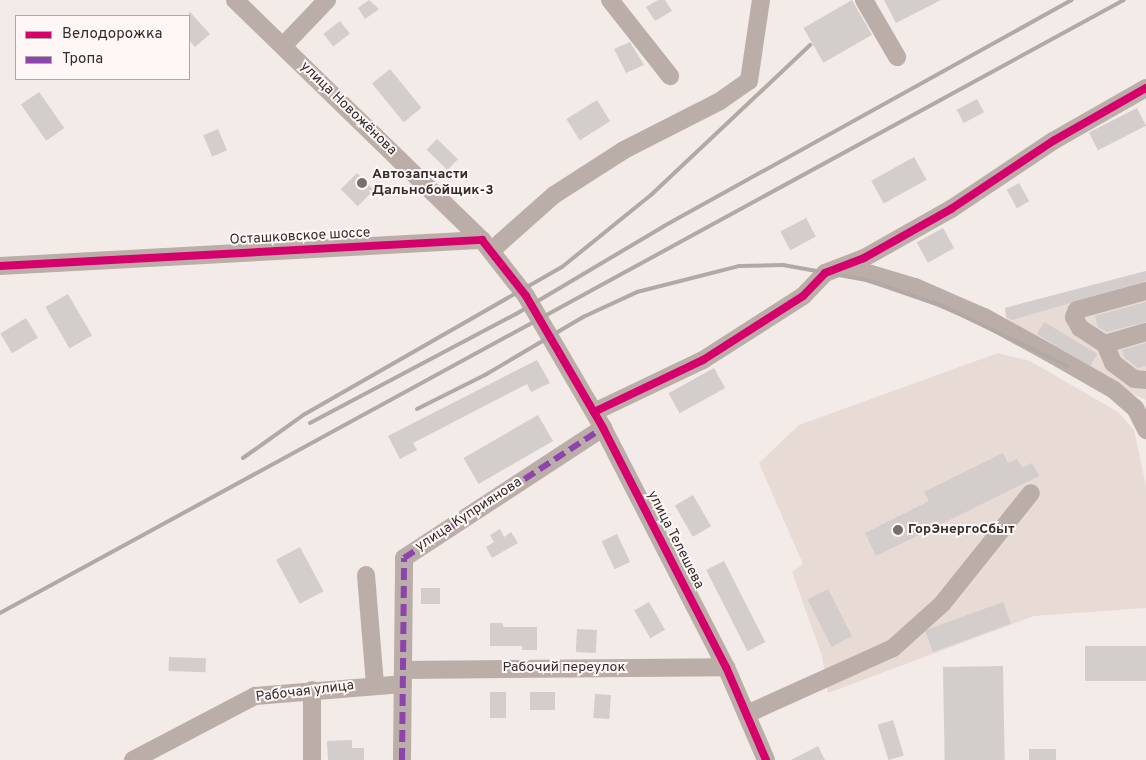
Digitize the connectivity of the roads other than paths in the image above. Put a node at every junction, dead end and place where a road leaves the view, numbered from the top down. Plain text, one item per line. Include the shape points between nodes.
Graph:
1 (235, 0) edge
2 (327, 0) edge
3 (610, 0) edge
4 (761, 0) edge
5 (864, 0) edge
6 (283, 46) junction
7 (897, 57) dead end
8 (670, 76) dead end
9 (1146, 88) edge
10 (487, 245) junction
11 (0, 266) edge
12 (844, 266) junction
13 (1146, 291) edge
14 (1146, 332) edge
15 (1105, 344) junction
16 (1146, 380) edge
17 (594, 412) junction
18 (603, 428) junction
19 (1146, 430) edge
20 (1031, 493) dead end
21 (366, 575) dead end
22 (726, 667) junction
23 (403, 677) junction
24 (375, 685) junction
25 (312, 690) junction
26 (747, 714) junction
27 (158, 754) edge
28 (133, 760) edge
29 (312, 760) edge
30 (402, 760) edge
31 (766, 760) edge

1 - 6 street, улица Новожёнова
2 - 6 street
3 - 8 street
4 - 10 street via 749,81 720,101 624,150 554,195
5 - 7 street
6 - 10 street, улица Новожёнова
9 - 12 street via 1053,141 951,208
10 - 11 street, Осташковское шоссе
10 - 17 street, улица Телешева via 551,336
12 - 17 street via 824,273 803,296 703,360
12 - 19 street via 915,287 1044,350 1114,390 1135,408
13 - 15 street via 1077,310 1074,317 1080,328
14 - 15 street
15 - 16 street via 1114,363 1134,379
17 - 18 street, улица Телешева
18 - 22 street, улица Телешева
18 - 23 street, улица Куприянова via 404,558
20 - 26 street via 942,604 893,648
21 - 24 street
22 - 23 street, Рабочий переулок
22 - 26 street, улица Телешева
23 - 24 street, Рабочая улица
23 - 30 street, улица Куприянова
24 - 25 street, Рабочая улица
25 - 27 street, Рабочая улица via 255,696
25 - 29 street
26 - 31 street, улица Телешева
27 - 28 street, Рабочая улица

